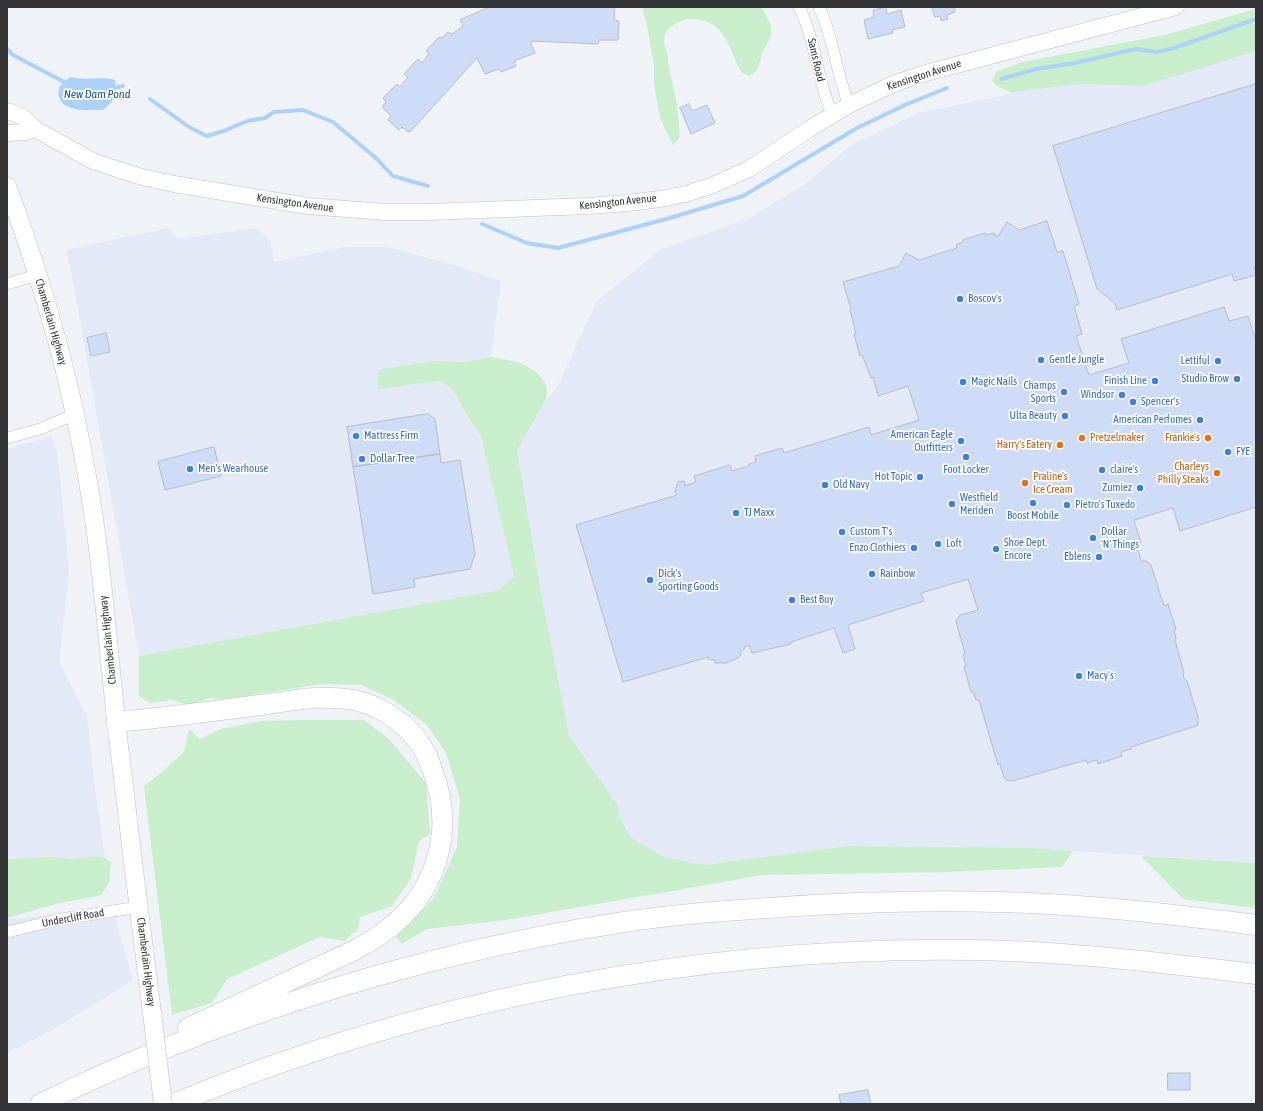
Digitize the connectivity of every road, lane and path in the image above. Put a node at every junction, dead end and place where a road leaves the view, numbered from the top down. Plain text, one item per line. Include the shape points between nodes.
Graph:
1 (799, 7) edge
2 (819, 7) edge
3 (1176, 7) edge
4 (849, 105) junction
5 (7, 112) edge
6 (832, 114) junction
7 (35, 129) junction
8 (7, 133) edge
9 (7, 186) edge
10 (37, 275) junction
11 (7, 284) edge
12 (75, 414) junction
13 (7, 438) edge
14 (116, 722) junction
15 (139, 907) junction
16 (1256, 925) edge
17 (7, 932) edge
18 (1256, 974) edge
19 (121, 1067) junction
20 (40, 1104) edge
21 (163, 1104) edge
22 (173, 1104) edge

1 - 6 street, Sams Road via 810,33
2 - 4 street, Sams Road via 832,41 842,87
3 - 4 main road, Kensington Avenue via 922,74 893,84
4 - 6 main road, Kensington Avenue
5 - 7 main road, Kensington Avenue via 23,118
6 - 7 main road, Kensington Avenue via 749,170 686,194 620,204 428,212 385,212 308,206 174,184 96,162
7 - 8 main road
9 - 10 main road, Chamberlain Highway
10 - 11 street
10 - 12 main road, Chamberlain Highway
12 - 13 street via 40,429
12 - 14 main road, Chamberlain Highway via 103,589
14 - 15 main road, Chamberlain Highway
14 - 19 highway via 311,699 338,698 360,702 377,708 396,720 419,742 435,777 441,799 442,818 439,850 425,886 411,908 388,929 344,955 151,1046
15 - 17 street, Undercliff Road via 60,919
15 - 21 main road, Chamberlain Highway, bridge
16 - 19 highway via 1104,908 965,902 823,904 650,918 522,940 388,973 264,1012
18 - 22 highway via 1131,960 992,951 920,950 774,956 721,962 586,982 438,1014 307,1054
19 - 20 highway

